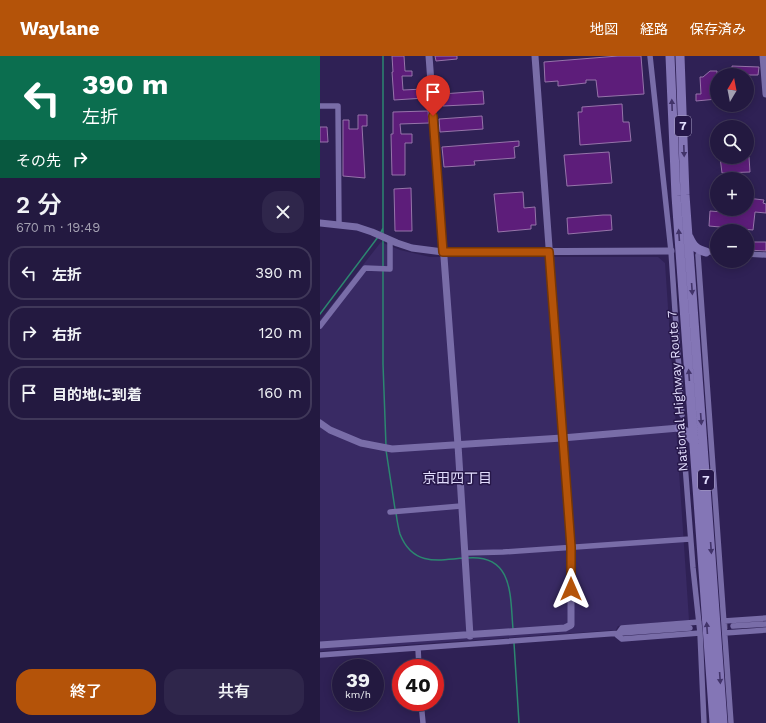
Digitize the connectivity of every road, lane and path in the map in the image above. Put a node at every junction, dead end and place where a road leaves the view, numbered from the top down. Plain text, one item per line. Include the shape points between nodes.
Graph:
1 (428, 56) edge
2 (535, 56) edge
3 (650, 56) edge
4 (670, 56) edge
5 (680, 56) edge
6 (763, 56) edge
7 (766, 94) edge
8 (320, 106) edge
9 (320, 223) edge
10 (339, 225) junction
11 (688, 236) junction
12 (388, 239) junction
13 (671, 251) junction
14 (443, 252) junction
15 (549, 252) junction
16 (710, 253) edge
17 (702, 254) junction
18 (754, 254) edge
19 (766, 255) edge
20 (691, 267) junction
21 (320, 326) edge
22 (692, 414) junction
23 (682, 415) dead end
24 (320, 423) edge
25 (679, 428) junction
26 (562, 438) junction
27 (683, 438) dead end
28 (694, 442) junction
29 (458, 445) junction
30 (461, 506) junction
31 (390, 512) dead end
32 (690, 539) junction
33 (571, 547) junction
34 (465, 553) junction
35 (766, 618) edge
36 (724, 621) junction
37 (699, 622) junction
38 (766, 624) edge
39 (733, 626) tunnel mouth
40 (690, 628) dead end
41 (766, 630) edge
42 (700, 633) junction
43 (725, 633) junction
44 (617, 634) junction
45 (470, 636) junction
46 (320, 645) edge
47 (418, 648) junction
48 (320, 655) edge
49 (419, 659) edge
50 (421, 711) edge
51 (422, 723) edge
52 (704, 723) edge
53 (714, 723) edge
54 (723, 723) edge
55 (731, 723) edge

1 - 14 street
2 - 15 street
3 - 13 street
22 -> 4 highway, National Highway Route 7 / 7 via 676,196
5 -> 11 highway, National Highway Route 7 / 7
6 - 7 street
8 - 10 street via 338,106
9 - 10 street
10 - 12 street via 356,227
11 - 17 highway via 693,246
11 - 20 highway, National Highway Route 7 / 7
12 - 14 street via 412,248
12 - 21 street via 390,269 365,268
13 - 15 street
13 - 23 street
14 - 15 street
14 - 29 street
15 - 26 street
16 - 17 street
17 - 20 highway via 694,260
17 - 36 street
18 - 19 street
20 -> 54 highway, National Highway Route 7 / 7
22 - 25 highway via 686,426
22 - 28 highway, National Highway Route 7 / 7
24 - 29 street via 361,443 378,446 407,448
25 - 26 street
25 - 28 highway
26 - 29 street
26 - 33 street
27 - 32 street
53 -> 28 highway, National Highway Route 7 / 7
29 - 30 street
30 - 31 street
30 - 34 street
32 - 33 street
32 - 37 street
33 - 34 street
33 - 45 street via 571,625 565,628
34 - 45 street
35 - 36 street
36 - 43 street
37 - 42 street
37 - 44 street via 622,628
38 - 39 street
40 - 44 street
41 - 43 street
42 - 44 street via 622,639
42 - 52 street
43 - 55 street
44 - 47 street
45 - 46 street
47 - 48 street
47 - 49 street
50 - 51 street

